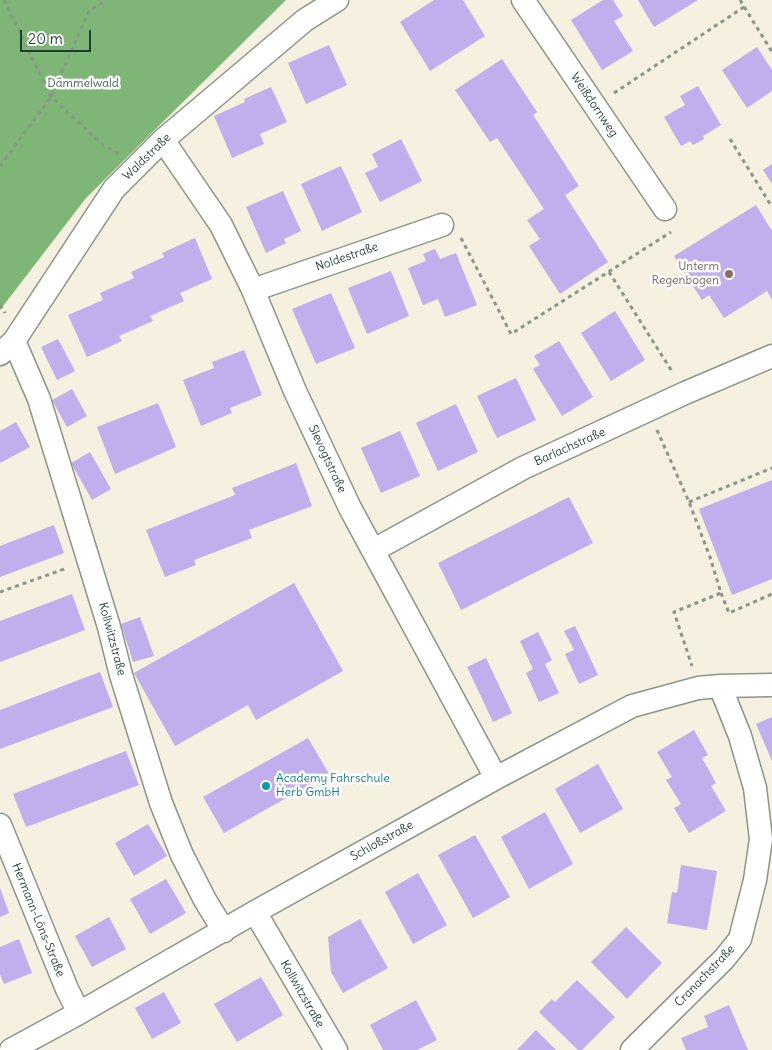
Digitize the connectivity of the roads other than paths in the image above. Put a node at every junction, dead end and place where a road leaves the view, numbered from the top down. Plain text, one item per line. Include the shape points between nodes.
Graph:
1 (337, 0) edge
2 (524, 0) edge
3 (163, 140) junction
4 (665, 209) road end
5 (442, 225) road end
6 (253, 290) junction
7 (7, 348) edge
8 (772, 356) edge
9 (374, 550) junction
10 (772, 685) edge
11 (720, 686) junction
12 (496, 778) junction
13 (0, 825) edge
14 (255, 912) junction
15 (224, 931) junction
16 (79, 1013) junction
17 (35, 1044) edge
18 (11, 1050) edge
19 (336, 1050) edge
20 (632, 1050) edge

1 - 3 street, Waldstraße via 305,20
2 - 4 street, Weißdornweg
3 - 6 street, Slevogtstraße via 221,225
3 - 7 street, Waldstraße via 114,189
5 - 6 street, Noldestraße
6 - 9 street, Slevogtstraße via 295,391 350,508
7 - 15 street, Kollwitzstraße via 39,399 161,803 182,855
8 - 9 street, Barlachstraße via 523,468
9 - 12 street, Slevogtstraße
10 - 11 street, Schloßstraße
11 - 12 street, Schloßstraße via 698,688 632,706
11 - 20 street, Cranachstraße via 740,736 755,788 761,839 755,880 740,939
12 - 14 street, Schloßstraße
13 - 16 street, Hermann-Löns-Straße
14 - 15 street, Schloßstraße
14 - 19 street, Kollwitzstraße
15 - 16 street, Schloßstraße
16 - 17 street, Schloßstraße
17 - 18 street, Schloßstraße

